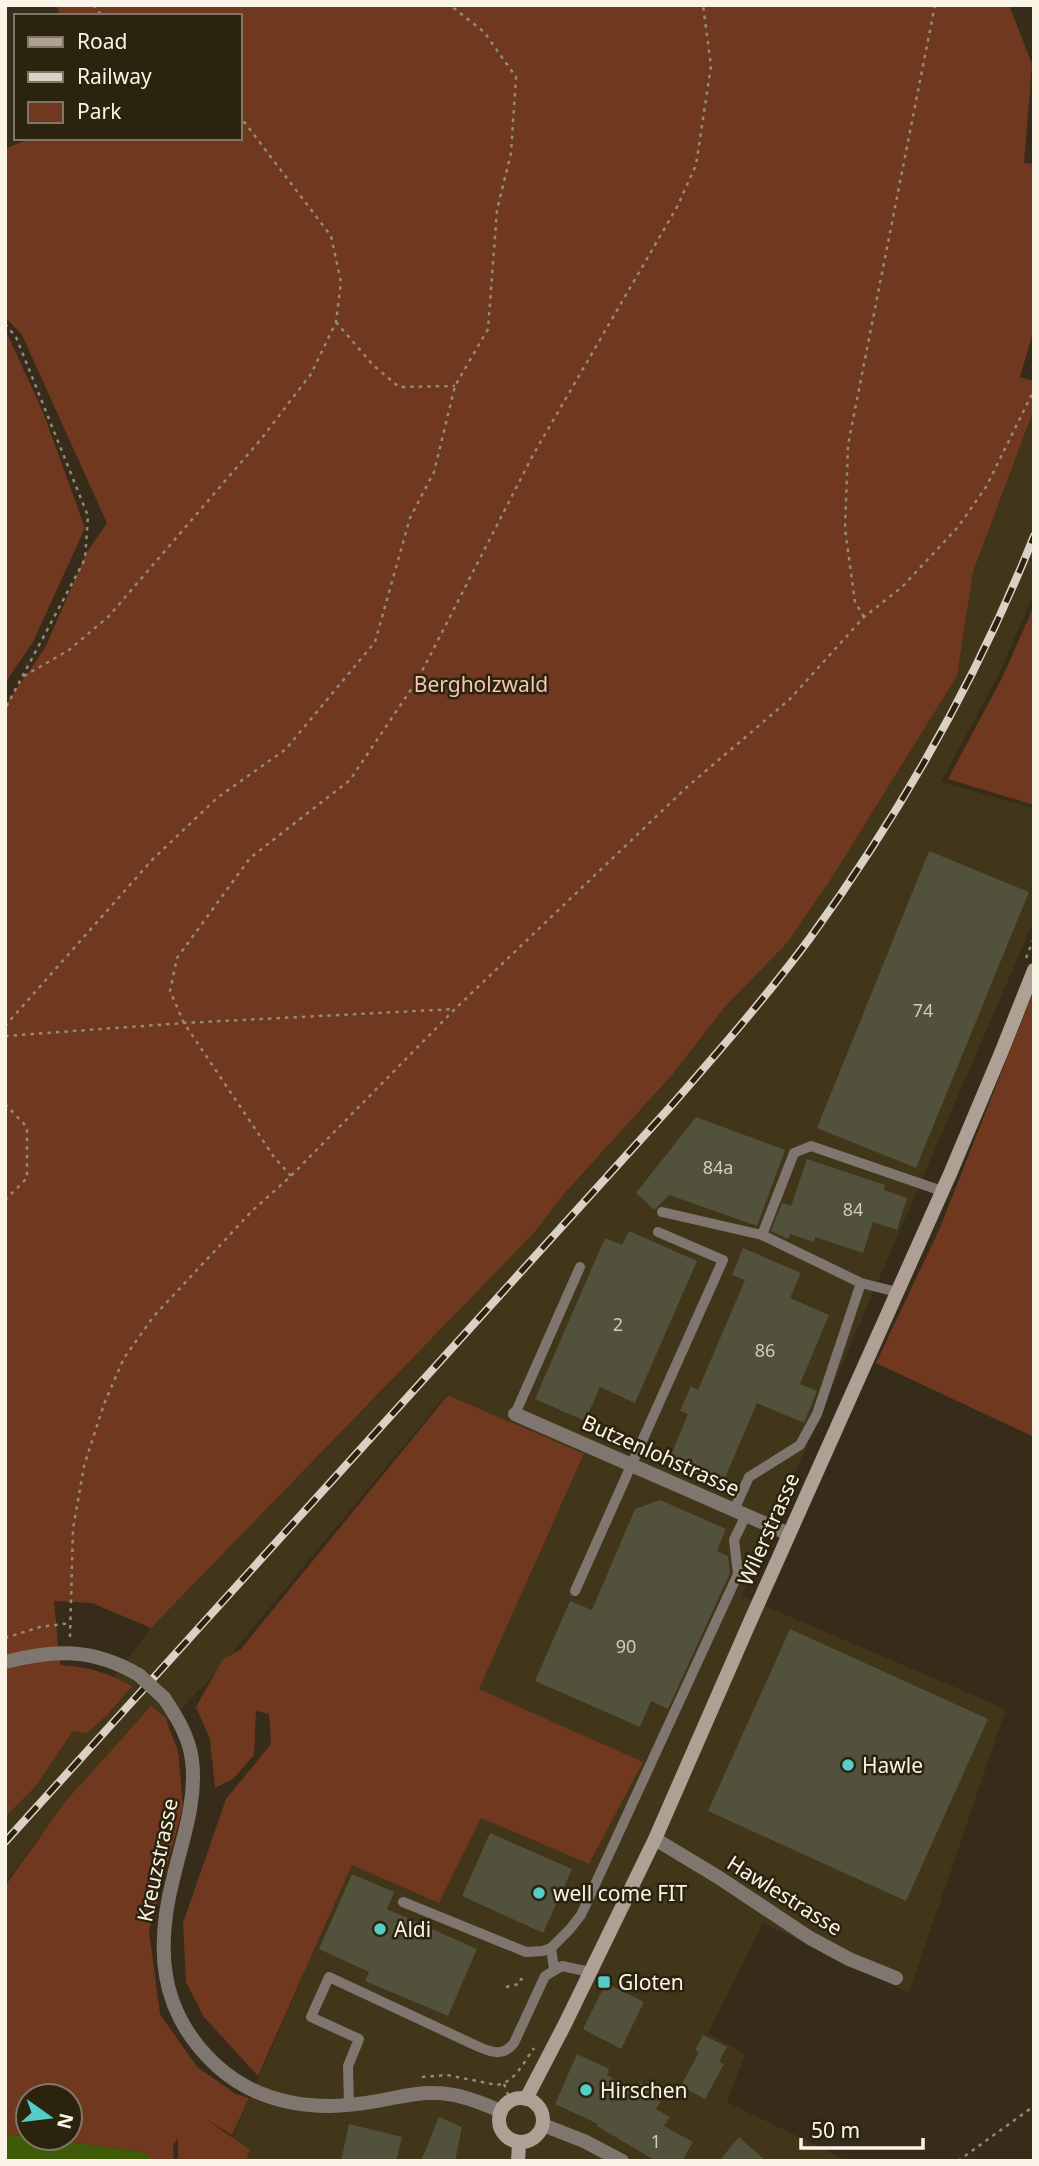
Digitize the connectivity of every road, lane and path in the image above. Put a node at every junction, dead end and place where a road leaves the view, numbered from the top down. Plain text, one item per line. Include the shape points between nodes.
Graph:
1 (450, 5) edge
2 (703, 5) edge
3 (935, 5) edge
4 (242, 121) edge
5 (336, 322) junction
6 (5, 324) edge
7 (455, 386) junction
8 (1034, 390) edge
9 (864, 617) junction
10 (24, 676) junction
11 (5, 709) edge
12 (1034, 970) edge
13 (455, 1009) junction
14 (184, 1023) junction
15 (5, 1026) edge
16 (5, 1036) edge
17 (5, 1104) edge
18 (291, 1176) junction
19 (942, 1191) junction
20 (5, 1200) edge
21 (662, 1212) dead end
22 (658, 1232) dead end
23 (762, 1235) junction
24 (580, 1267) dead end
25 (861, 1283) junction
26 (897, 1292) junction
27 (515, 1413) joint
28 (631, 1465) junction
29 (740, 1513) junction
30 (789, 1534) junction
31 (575, 1591) dead end
32 (71, 1623) junction
33 (5, 1638) edge
34 (69, 1652) junction
35 (5, 1662) edge
36 (655, 1839) junction
37 (404, 1902) dead end
38 (551, 1948) junction
39 (554, 1969) junction
40 (590, 1972) junction
41 (896, 1978) dead end
42 (527, 1981) dead end
43 (506, 1987) dead end
44 (418, 2077) dead end
45 (526, 2099) junction
46 (348, 2106) junction
47 (505, 2106) junction
48 (1034, 2106) edge
49 (543, 2125) junction
50 (519, 2143) junction
51 (518, 2161) edge
52 (622, 2161) edge
53 (958, 2161) edge

1 - 7 path via 484,32 516,76 511,153 497,210 488,329
2 - 14 path via 711,66 696,165 677,207 533,455 418,679 350,780 250,858 177,958 170,991
3 - 9 path via 848,445 845,529 855,602
4 - 5 path via 331,236 341,282
5 - 7 path via 399,387
5 - 10 path via 295,396 109,616 69,650
6 - 10 path via 16,337 88,516 85,559
7 - 15 path via 434,472 410,518 375,642 286,749 217,798 152,860
8 - 9 path via 992,476 958,527 902,587
9 - 13 path via 790,699 687,788
10 - 11 path
12 - 19 main road, Wilerstrasse
13 - 14 path
13 - 18 path
14 - 16 path
14 - 18 path
17 - 20 path via 27,1127 27,1178
18 - 32 path via 154,1316 124,1358 84,1466 73,1529
19 - 23 lane via 811,1146 794,1153
19 - 26 main road, Wilerstrasse
21 - 23 lane
22 - 28 lane via 723,1260
23 - 25 lane
24 - 27 lane
25 - 26 lane
25 - 29 lane via 817,1413 800,1445 749,1477
26 - 30 main road, Wilerstrasse
27 - 28 street, Butzenlohstrasse
28 - 29 street, Butzenlohstrasse
28 - 31 lane
29 - 30 street, Butzenlohstrasse
29 - 38 lane via 734,1540 738,1574 581,1915
30 - 36 main road, Wilerstrasse
32 - 33 path
32 - 34 path
34 - 35 street, Kreuzstrasse
34 - 46 street, Kreuzstrasse, bridge via 108,1659 139,1675 164,1698 188,1741 192,1798 162,1941 173,2002 193,2039 218,2067 246,2087 294,2104
36 - 40 main road, Wilerstrasse
36 - 41 street, Hawlestrasse via 810,1938
37 - 38 lane via 526,1952
38 - 39 lane
39 - 40 lane via 562,1966
39 - 46 lane via 545,1976 514,2043 497,2053 328,1977 311,2017 359,2039 348,2066
40 - 45 main road, Wilerstrasse
42 - 43 path
44 - 47 path via 447,2075 504,2084
45 - 47 main road
45 - 49 main road via 540,2108
46 - 47 street, Kreuzstrasse via 435,2092
47 - 50 main road via 499,2117 500,2129
48 - 53 path
49 - 50 main road via 532,2140
49 - 52 street
50 - 51 main road

